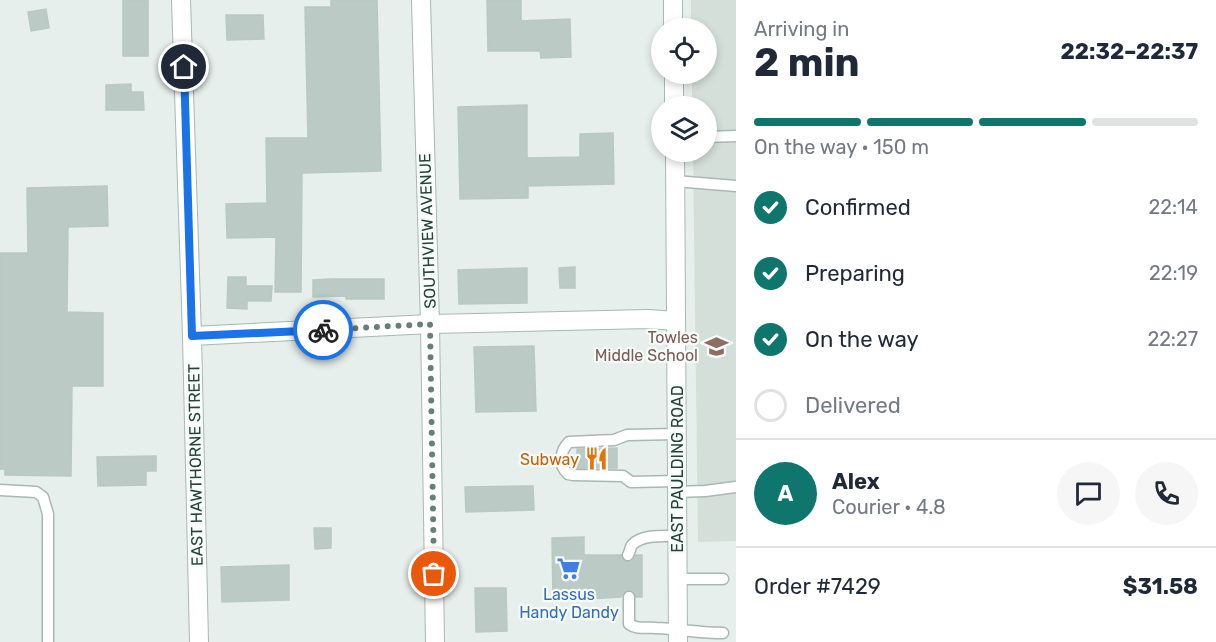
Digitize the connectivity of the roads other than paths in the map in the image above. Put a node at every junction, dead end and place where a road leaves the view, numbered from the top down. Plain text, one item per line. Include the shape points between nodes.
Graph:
1 (181, 0) edge
2 (421, 0) edge
3 (673, 0) edge
4 (673, 18) edge
5 (736, 136) edge
6 (717, 137) edge
7 (675, 162) edge
8 (675, 181) junction
9 (736, 186) edge
10 (676, 321) junction
11 (430, 324) junction
12 (192, 336) junction
13 (676, 434) junction
14 (676, 486) junction
15 (736, 487) edge
16 (0, 490) edge
17 (677, 536) junction
18 (628, 555) dead end
19 (678, 579) junction
20 (723, 579) dead end
21 (629, 597) dead end
22 (723, 633) dead end
23 (678, 636) edge
24 (48, 642) edge
25 (199, 642) edge
26 (435, 642) edge

1 - 12 street, EAST HAWTHORNE STREET
2 - 11 street, SOUTHVIEW AVENUE
3 - 4 street
5 - 6 lane
7 - 8 street, EAST PAULDING ROAD
8 - 9 lane
8 - 10 street, EAST PAULDING ROAD
10 - 11 street
10 - 13 street, EAST PAULDING ROAD
11 - 12 street
11 - 26 street, SOUTHVIEW AVENUE
12 - 25 street, EAST HAWTHORNE STREET
13 - 14 street, EAST PAULDING ROAD
13 - 14 lane via 569,442 564,447 561,465 573,475 623,476 631,482
14 - 15 lane via 705,491
14 - 17 street, EAST PAULDING ROAD
16 - 24 lane via 36,492 43,497 48,514
17 - 18 lane via 644,539 632,545
17 - 19 street, EAST PAULDING ROAD
19 - 20 lane
19 - 23 street, EAST PAULDING ROAD
21 - 23 lane via 629,624 634,628 657,627
22 - 23 lane

